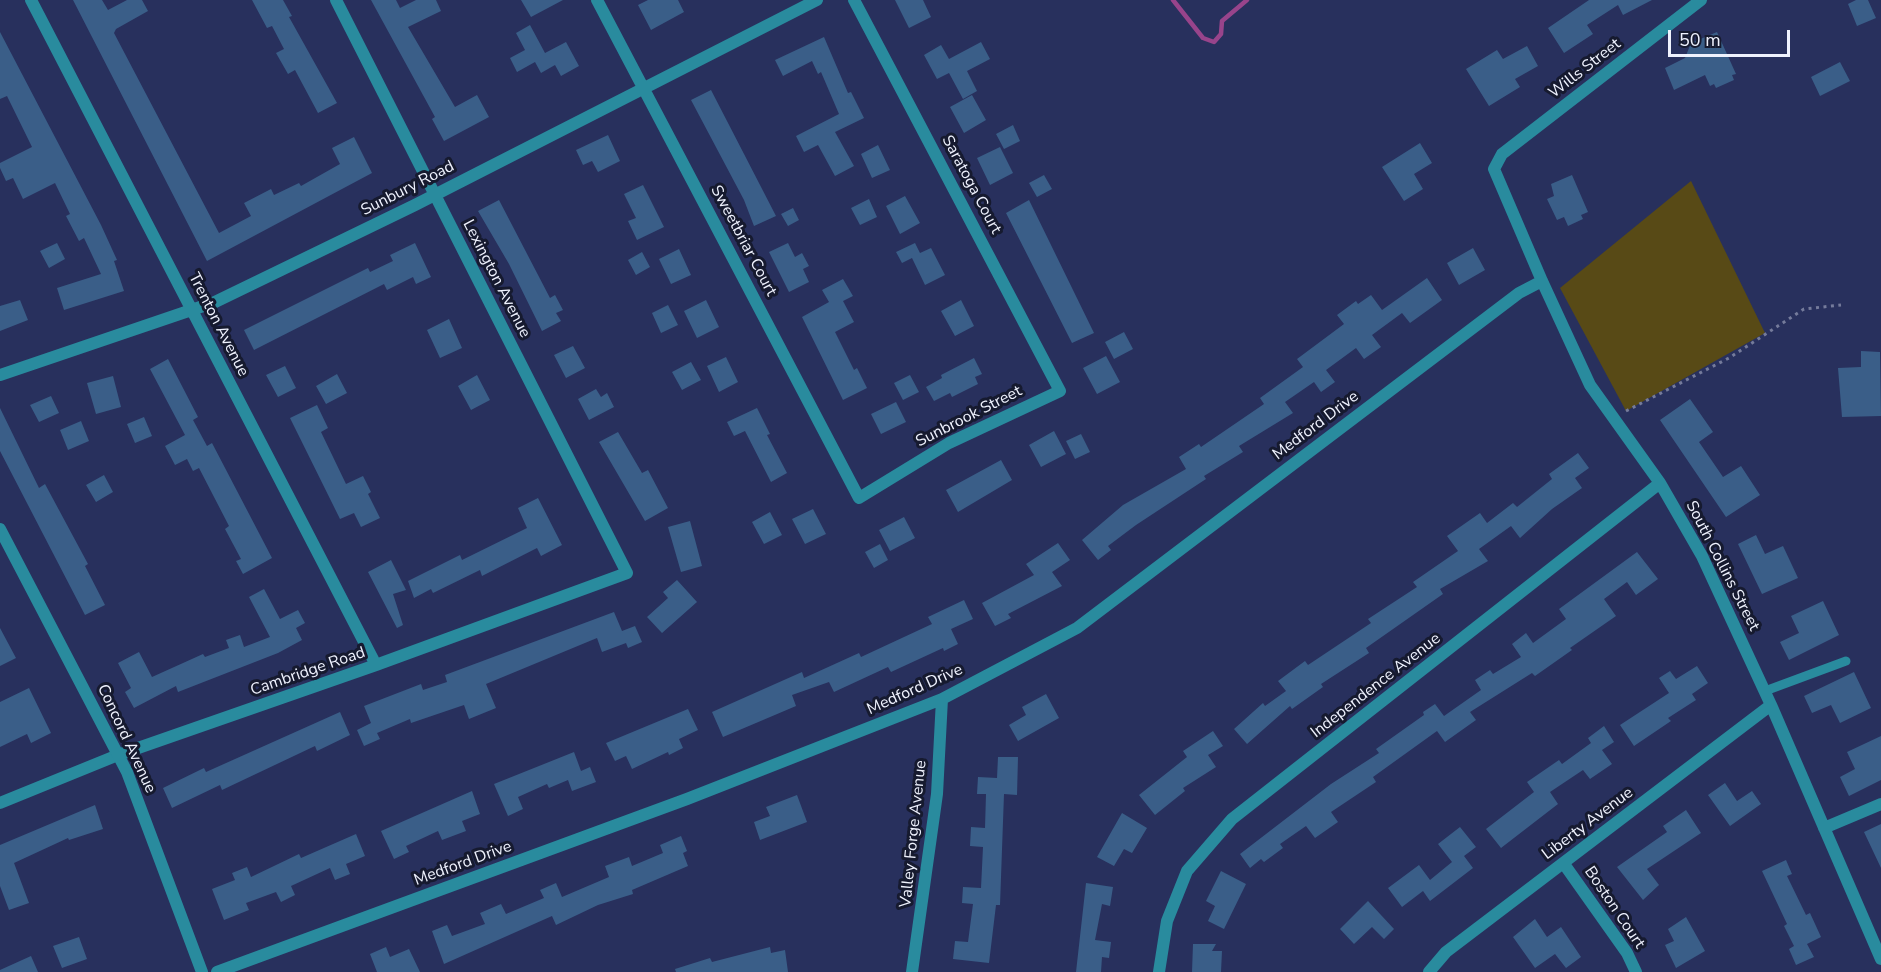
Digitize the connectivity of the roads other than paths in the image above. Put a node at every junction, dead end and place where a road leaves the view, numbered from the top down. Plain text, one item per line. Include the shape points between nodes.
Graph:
1 (32, 0) edge
2 (336, 0) edge
3 (597, 0) edge
4 (817, 0) edge
5 (854, 0) edge
6 (1701, 0) edge
7 (643, 88) junction
8 (1494, 169) joint
9 (435, 195) junction
10 (1542, 281) junction
11 (192, 312) junction
12 (0, 375) edge
13 (1058, 386) joint
14 (1660, 483) junction
15 (859, 498) joint
16 (0, 529) edge
17 (627, 573) joint
18 (1846, 661) dead end
19 (376, 665) junction
20 (1765, 692) junction
21 (942, 699) junction
22 (1771, 705) junction
23 (118, 755) junction
24 (0, 803) edge
25 (1881, 804) edge
26 (1824, 828) junction
27 (1564, 864) junction
28 (1881, 959) edge
29 (202, 972) edge
30 (217, 972) edge
31 (912, 972) edge
32 (1159, 972) edge
33 (1429, 972) edge
34 (1635, 972) edge

1 - 11 street, Trenton Avenue
2 - 9 street, Lexington Avenue
3 - 7 street, Sweetbriar Court
4 - 7 street, Sunbury Road
5 - 13 street, Saratoga Court
6 - 8 street, Wills Street via 1502,154
7 - 9 street, Sunbury Road
7 - 15 street, Sweetbriar Court
8 - 10 street, South Collins Street
9 - 11 street, Sunbury Road
9 - 17 street, Lexington Avenue
10 - 14 street, South Collins Street via 1590,385
10 - 21 street, Medford Drive via 1519,293 1077,628
11 - 12 street, Sunbury Road
11 - 19 street, Trenton Avenue
13 - 15 street, Sunbrook Street via 1060,392 949,442
14 - 20 street, South Collins Street via 1702,556
14 - 32 street, Independence Avenue via 1232,819 1187,871 1167,921
16 - 23 street, Concord Avenue
17 - 19 street, Cambridge Road
18 - 20 lane
19 - 23 street, Cambridge Road
20 - 22 street, South Collins Street
21 - 30 street, Medford Drive via 675,804
21 - 31 street, Valley Forge Avenue via 937,794
22 - 26 street, South Collins Street
22 - 27 street, Liberty Avenue
23 - 24 street, Cambridge Road
23 - 29 street, Concord Avenue
25 - 26 street
26 - 28 street, South Collins Street
27 - 33 street, Liberty Avenue via 1446,952
27 - 34 street, Boston Court via 1627,953

